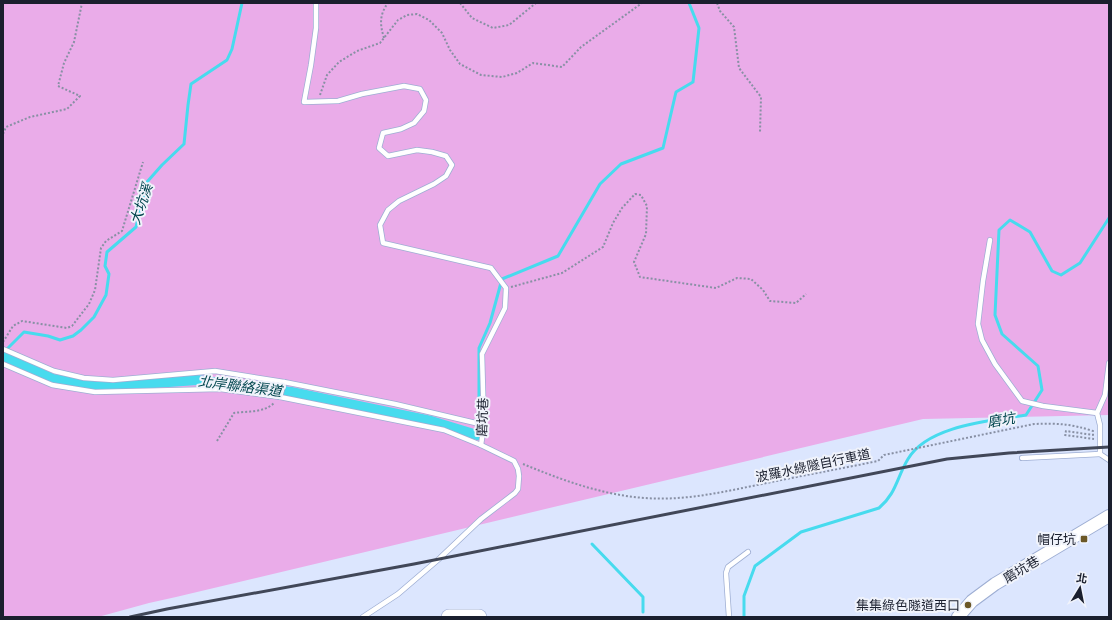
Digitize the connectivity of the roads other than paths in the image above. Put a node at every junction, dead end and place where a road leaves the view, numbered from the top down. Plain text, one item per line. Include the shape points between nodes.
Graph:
1 (316, 3) edge
2 (990, 240) dead end
3 (3, 349) edge
4 (1109, 363) edge
5 (3, 364) edge
6 (284, 382) junction
7 (280, 397) junction
8 (1097, 413) junction
9 (484, 425) junction
10 (481, 445) junction
11 (1100, 454) junction
12 (1022, 458) dead end
13 (1109, 460) edge
14 (1109, 516) edge
15 (748, 552) dead end
16 (363, 617) edge
17 (449, 617) edge
18 (479, 617) edge
19 (729, 617) edge
20 (958, 617) edge

1 - 9 lane, 磨坑巷 via 316,28 304,102 338,101 404,86 420,89 426,100 424,112 414,123 383,133 379,148 388,156 417,150 432,152 446,156 452,165 446,176 399,200 388,210 380,225 383,243 491,268 506,288 505,308 482,354
2 - 8 lane via 978,324 982,340 995,364 1022,401
3 - 6 lane via 54,371 84,378 113,380 216,371
4 - 8 lane via 1105,395
5 - 7 lane via 52,385 95,392 220,389
6 - 7 lane
6 - 9 lane
7 - 10 lane via 444,430
8 - 11 lane via 1100,424
9 - 10 lane, 磨坑巷
10 - 16 lane, 磨坑巷 via 514,461 518,469 518,489 398,594
11 - 12 lane
11 - 13 lane
14 - 20 street, 磨坑巷 via 995,584 972,601
15 - 19 lane via 728,567 726,573
17 - 18 main road

